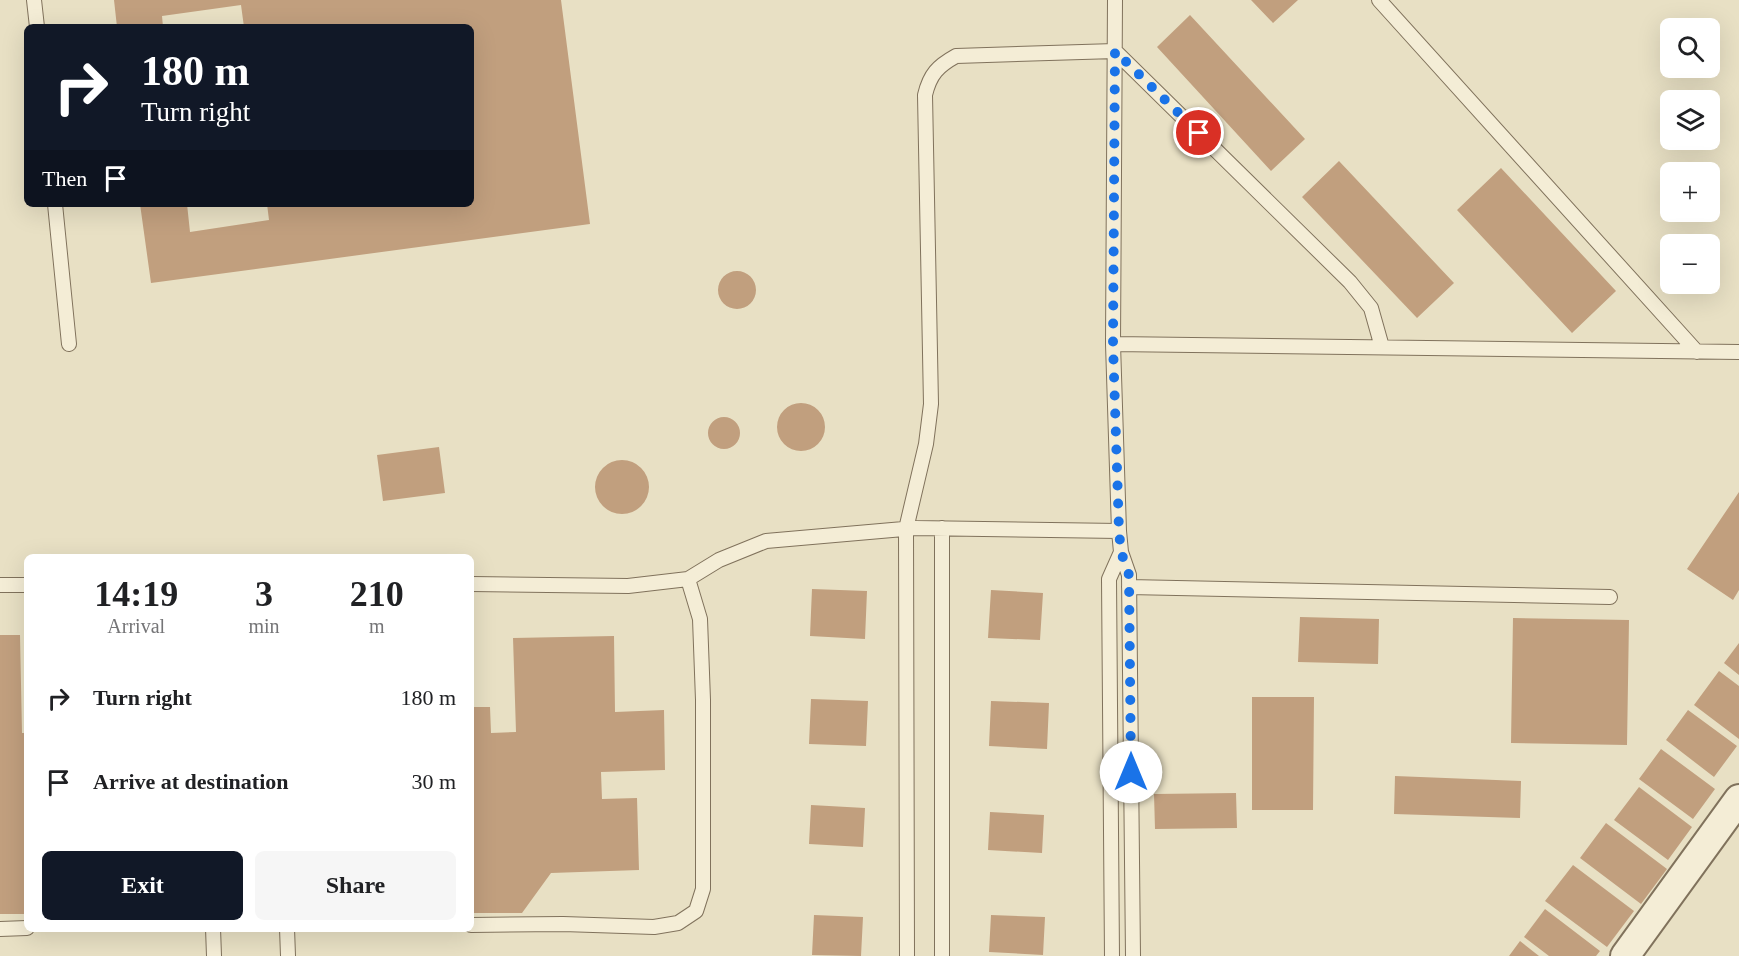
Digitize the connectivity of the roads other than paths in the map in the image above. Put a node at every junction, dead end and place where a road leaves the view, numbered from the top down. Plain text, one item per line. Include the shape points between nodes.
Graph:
1 (34, 0) edge
2 (1115, 0) edge
3 (1379, 0) edge
4 (38, 24) edge
5 (1115, 51) junction
6 (55, 207) edge
7 (69, 344) dead end
8 (1113, 344) junction
9 (1382, 347) junction
10 (1697, 351) junction
11 (1739, 352) edge
12 (942, 528) junction
13 (906, 529) junction
14 (1119, 531) junction
15 (1121, 552) junction
16 (688, 579) junction
17 (474, 584) edge
18 (0, 585) edge
19 (24, 585) edge
20 (1129, 587) junction
21 (1610, 597) dead end
22 (1739, 799) edge
23 (474, 925) edge
24 (24, 928) edge
25 (0, 929) edge
26 (213, 932) edge
27 (287, 932) edge
28 (214, 956) edge
29 (288, 956) edge
30 (907, 956) edge
31 (942, 956) edge
32 (1112, 956) edge
33 (1133, 956) edge
34 (1625, 956) edge

1 - 4 lane
2 - 5 lane
3 - 10 lane
5 - 8 lane
5 - 9 lane via 1350,282 1371,308
5 - 13 lane via 956,57 928,79 925,95 931,404
6 - 7 lane
8 - 9 lane
8 - 14 lane
9 - 10 lane
10 - 11 lane
12 - 13 lane
12 - 14 lane
12 - 31 lane
13 - 16 lane via 766,541 719,560
13 - 30 lane
14 - 15 lane
15 - 20 lane
15 - 32 lane via 1109,579
16 - 17 lane via 628,586
16 - 23 lane via 700,619 703,700 703,889 696,911 678,923 654,927
18 - 19 lane
20 - 21 lane
20 - 33 lane
22 - 34 street
24 - 25 lane
26 - 28 lane
27 - 29 lane

